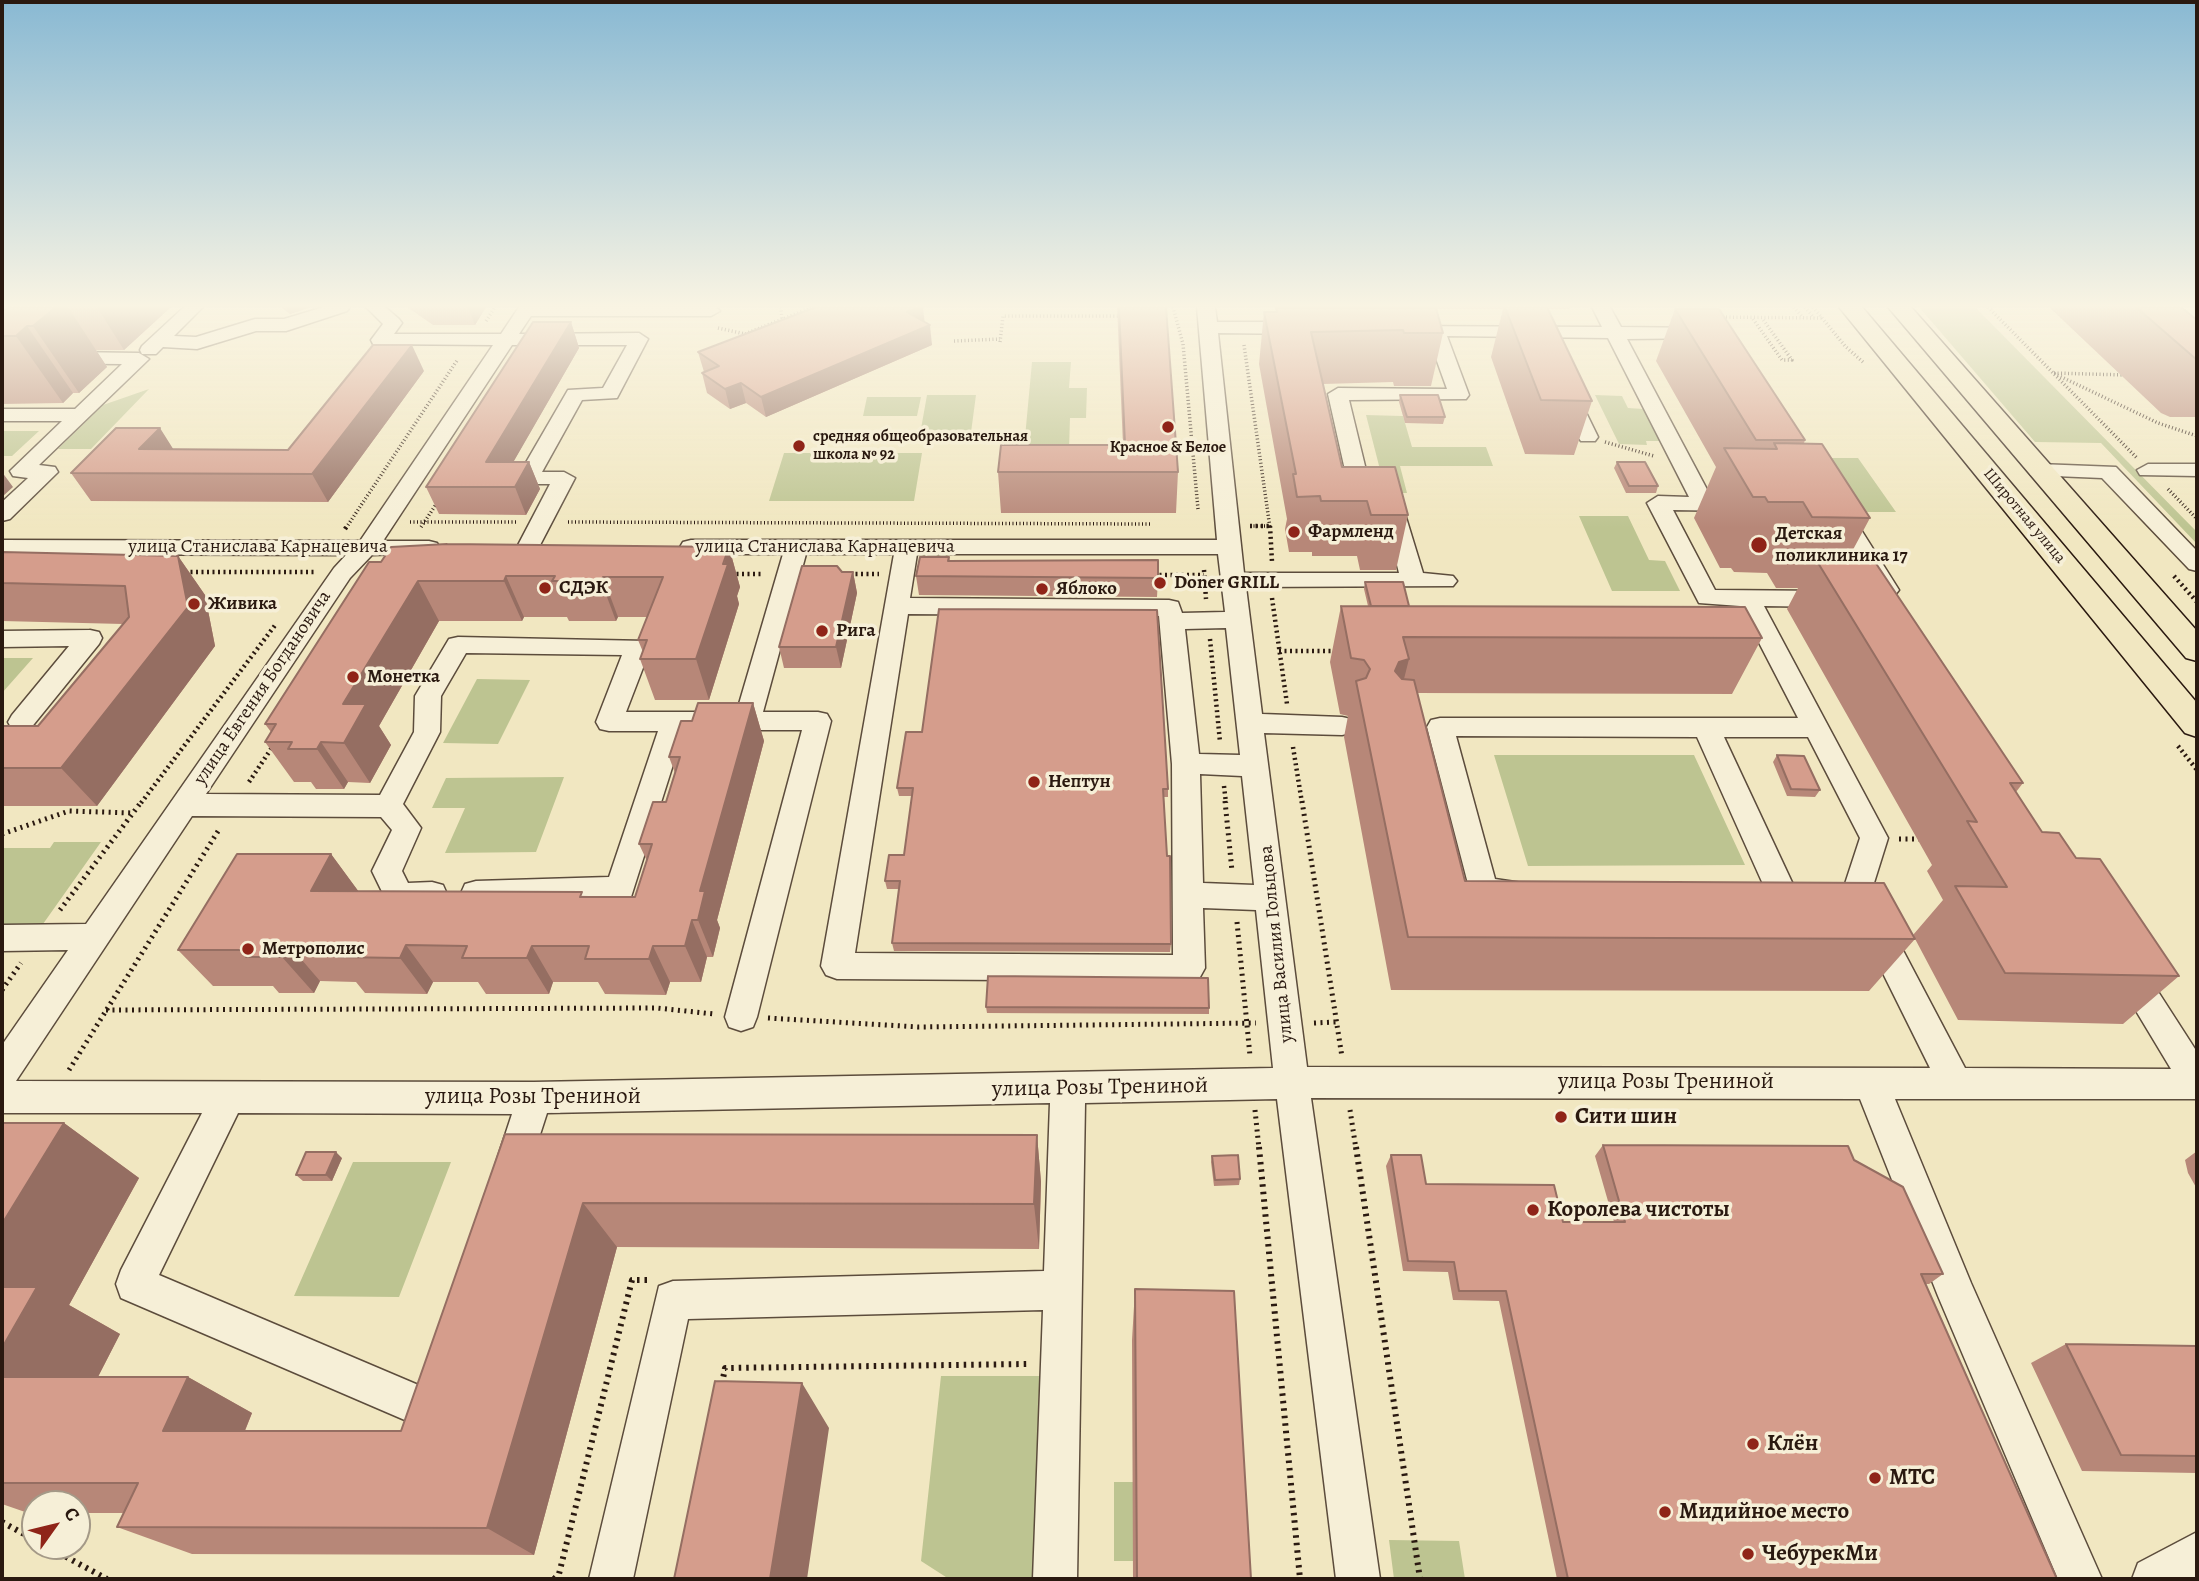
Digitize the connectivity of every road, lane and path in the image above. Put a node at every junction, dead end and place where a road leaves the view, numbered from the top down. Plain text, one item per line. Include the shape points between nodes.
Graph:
1 (116, 381) edge
2 (444, 381) edge
3 (478, 381) edge
4 (617, 381) edge
5 (1190, 381) edge
6 (1219, 381) edge
7 (1233, 381) edge
8 (1454, 381) edge
9 (1561, 381) edge
10 (1640, 381) edge
11 (1911, 381) edge
12 (1962, 381) edge
13 (2061, 381) edge
14 (2069, 381) edge
15 (2, 415) edge
16 (80, 415) junction
17 (2197, 436) edge
18 (1588, 437) joint
19 (1683, 463) junction
20 (2039, 470) junction
21 (2148, 470) junction
22 (2197, 470) edge
23 (12, 471) edge
24 (440, 498) edge
25 (1827, 500) edge
26 (1703, 503) junction
27 (1756, 504) edge
28 (2, 514) edge
29 (2197, 519) edge
30 (426, 521) junction
31 (384, 522) junction
32 (541, 522) junction
33 (349, 523) junction
34 (1159, 524) dead end
35 (1270, 526) junction
36 (1220, 540) junction
37 (2, 547) edge
38 (40, 547) junction
39 (333, 547) junction
40 (367, 547) junction
41 (452, 547) edge
42 (503, 547) edge
43 (528, 547) junction
44 (555, 547) edge
45 (662, 547) edge
46 (402, 548) junction
47 (796, 548) junction
48 (905, 561) junction
49 (2197, 564) edge
50 (12, 572) edge
51 (177, 572) edge
52 (314, 572) junction
53 (342, 573) junction
54 (718, 574) edge
55 (788, 574) junction
56 (839, 574) edge
57 (1149, 575) edge
58 (1219, 577) junction
59 (1273, 579) junction
60 (1413, 581) junction
61 (1445, 581) dead end
62 (306, 583) dead end
63 (1748, 598) junction
64 (898, 606) junction
65 (281, 616) dead end
66 (1239, 620) junction
67 (1172, 621) junction
68 (1208, 621) junction
69 (2, 639) edge
70 (1279, 651) junction
71 (1348, 651) edge
72 (2197, 651) edge
73 (747, 721) junction
74 (21, 722) dead end
75 (674, 722) junction
76 (1252, 723) junction
77 (1290, 724) junction
78 (2197, 725) edge
79 (1342, 726) dead end
80 (1706, 728) junction
81 (1816, 728) junction
82 (279, 735) edge
83 (1186, 764) junction
84 (1222, 765) junction
85 (1257, 766) junction
86 (184, 805) junction
87 (235, 805) junction
88 (388, 806) junction
89 (133, 813) junction
90 (2, 834) edge
91 (1874, 838) junction
92 (1927, 839) dead end
93 (1537, 892) edge
94 (1806, 893) junction
95 (1188, 895) junction
96 (1235, 897) junction
97 (1272, 898) junction
98 (95, 937) junction
99 (2, 938) edge
100 (39, 938) junction
101 (2113, 947) edge
102 (2, 990) edge
103 (741, 1017) dead end
104 (2, 1073) edge
105 (1292, 1082) junction
106 (1346, 1082) junction
107 (1871, 1082) junction
108 (1955, 1082) junction
109 (2197, 1083) edge
110 (1252, 1084) junction
111 (1069, 1088) junction
112 (52, 1096) junction
113 (2, 1097) edge
114 (229, 1098) junction
115 (534, 1098) junction
116 (502, 1200) edge
117 (660, 1280) dead end
118 (1062, 1290) junction
119 (1031, 1364) dead end
120 (447, 1373) edge
121 (720, 1394) edge
122 (2, 1522) edge
123 (21, 1532) edge
124 (2197, 1554) edge
125 (72, 1560) edge
126 (107, 1579) edge
127 (554, 1579) edge
128 (611, 1579) edge
129 (1055, 1579) edge
130 (1300, 1579) edge
131 (1358, 1579) edge
132 (1420, 1579) edge
133 (2080, 1579) edge
134 (2154, 1579) edge

1 - 16 street
2 - 33 path
3 - 31 street, улица Евгения Богдановича
4 - 32 street via 610,394 575,394 528,478 564,478
5 - 36 path
6 - 36 street, улица Василия Гольцова
7 - 35 path
8 - 60 street via 1459,395 1338,394 1364,506 1393,506
9 - 18 street
10 - 19 street
11 - 78 main road, Широтная улица
12 - 20 main road
13 - 21 path
14 - 17 path via 2158,423
15 - 16 street
16 - 23 street
18 - 19 path
19 - 26 street
20 - 49 street via 2108,472
20 - 72 main road
21 - 22 street
21 - 29 path
23 - 28 street via 47,472
24 - 30 path
25 - 63 street via 1878,602
26 - 27 street
26 - 63 street via 1658,503 1707,598
30 - 31 path
30 - 32 path
30 - 46 path
31 - 33 path
31 - 40 street, улица Евгения Богдановича
32 - 34 path
32 - 43 street
33 - 39 path
35 - 36 path
35 - 59 path
36 - 48 street, улица Станислава Карнацевича
36 - 58 street, улица Василия Гольцова
36 - 58 path
37 - 38 street, улица Станислава Карнацевича
38 - 39 street, улица Станислава Карнацевича
38 - 50 street
39 - 40 street, улица Станислава Карнацевича
39 - 52 path
40 - 46 street, улица Станислава Карнацевича
40 - 53 street, улица Евгения Богдановича
41 - 46 street, улица Станислава Карнацевича
42 - 43 street
43 - 44 street
45 - 47 street, улица Станислава Карнацевича
47 - 48 street, улица Станислава Карнацевича
47 - 55 street
48 - 56 path
48 - 64 street
51 - 52 path
52 - 53 path
52 - 62 path
53 - 86 street, улица Евгения Богдановича
54 - 55 path
55 - 73 street
57 - 58 path
58 - 59 street
58 - 66 street, улица Василия Гольцова
58 - 68 path
59 - 60 street
59 - 70 path
60 - 61 street
63 - 81 street
64 - 67 street via 1169,608
64 - 95 street via 837,966 1189,968
65 - 89 path
66 - 68 street
66 - 76 street, улица Василия Гольцова
67 - 68 street
67 - 83 street
68 - 84 path
69 - 74 street via 90,638
70 - 71 path
70 - 77 path
73 - 75 street
73 - 103 street via 818,721
75 - 88 street via 620,889 399,895 387,871 407,828
75 - 88 street via 609,722 638,648 458,645 428,696 427,732
76 - 77 street
76 - 85 street, улица Василия Гольцова
77 - 79 street
77 - 106 path
80 - 81 street
80 - 93 street via 1429,727 1483,891
80 - 94 street
81 - 91 street
82 - 87 path
83 - 84 street
83 - 95 street
84 - 85 street
84 - 96 path
85 - 97 street, улица Василия Гольцова
86 - 87 street
86 - 98 street, улица Евгения Богдановича
87 - 88 street
87 - 112 path
89 - 90 path via 69,810
89 - 100 path
91 - 92 path
91 - 94 street
94 - 108 street
95 - 96 street
96 - 97 street
96 - 110 path
97 - 105 street, улица Василия Гольцова
98 - 100 street
98 - 104 street, улица Евгения Богдановича
99 - 100 street
100 - 102 path
101 - 109 street
105 - 106 street, улица Розы Трениной
105 - 110 street, улица Розы Трениной
105 - 131 street, улица Василия Гольцова
106 - 107 street, улица Розы Трениной
106 - 132 path
107 - 108 street, улица Розы Трениной
107 - 133 street via 1957,1296
108 - 109 street, улица Розы Трениной
110 - 111 street, улица Розы Трениной
110 - 130 path
111 - 115 street, улица Розы Трениной
111 - 118 street
112 - 113 street, улица Розы Трениной
112 - 114 street, улица Розы Трениной
114 - 115 street, улица Розы Трениной
114 - 120 street via 135,1284 435,1413
115 - 116 street
117 - 127 path via 632,1280 559,1574
118 - 128 street via 673,1300
118 - 129 street
119 - 121 path via 725,1368
122 - 123 path
124 - 134 street
125 - 126 path

